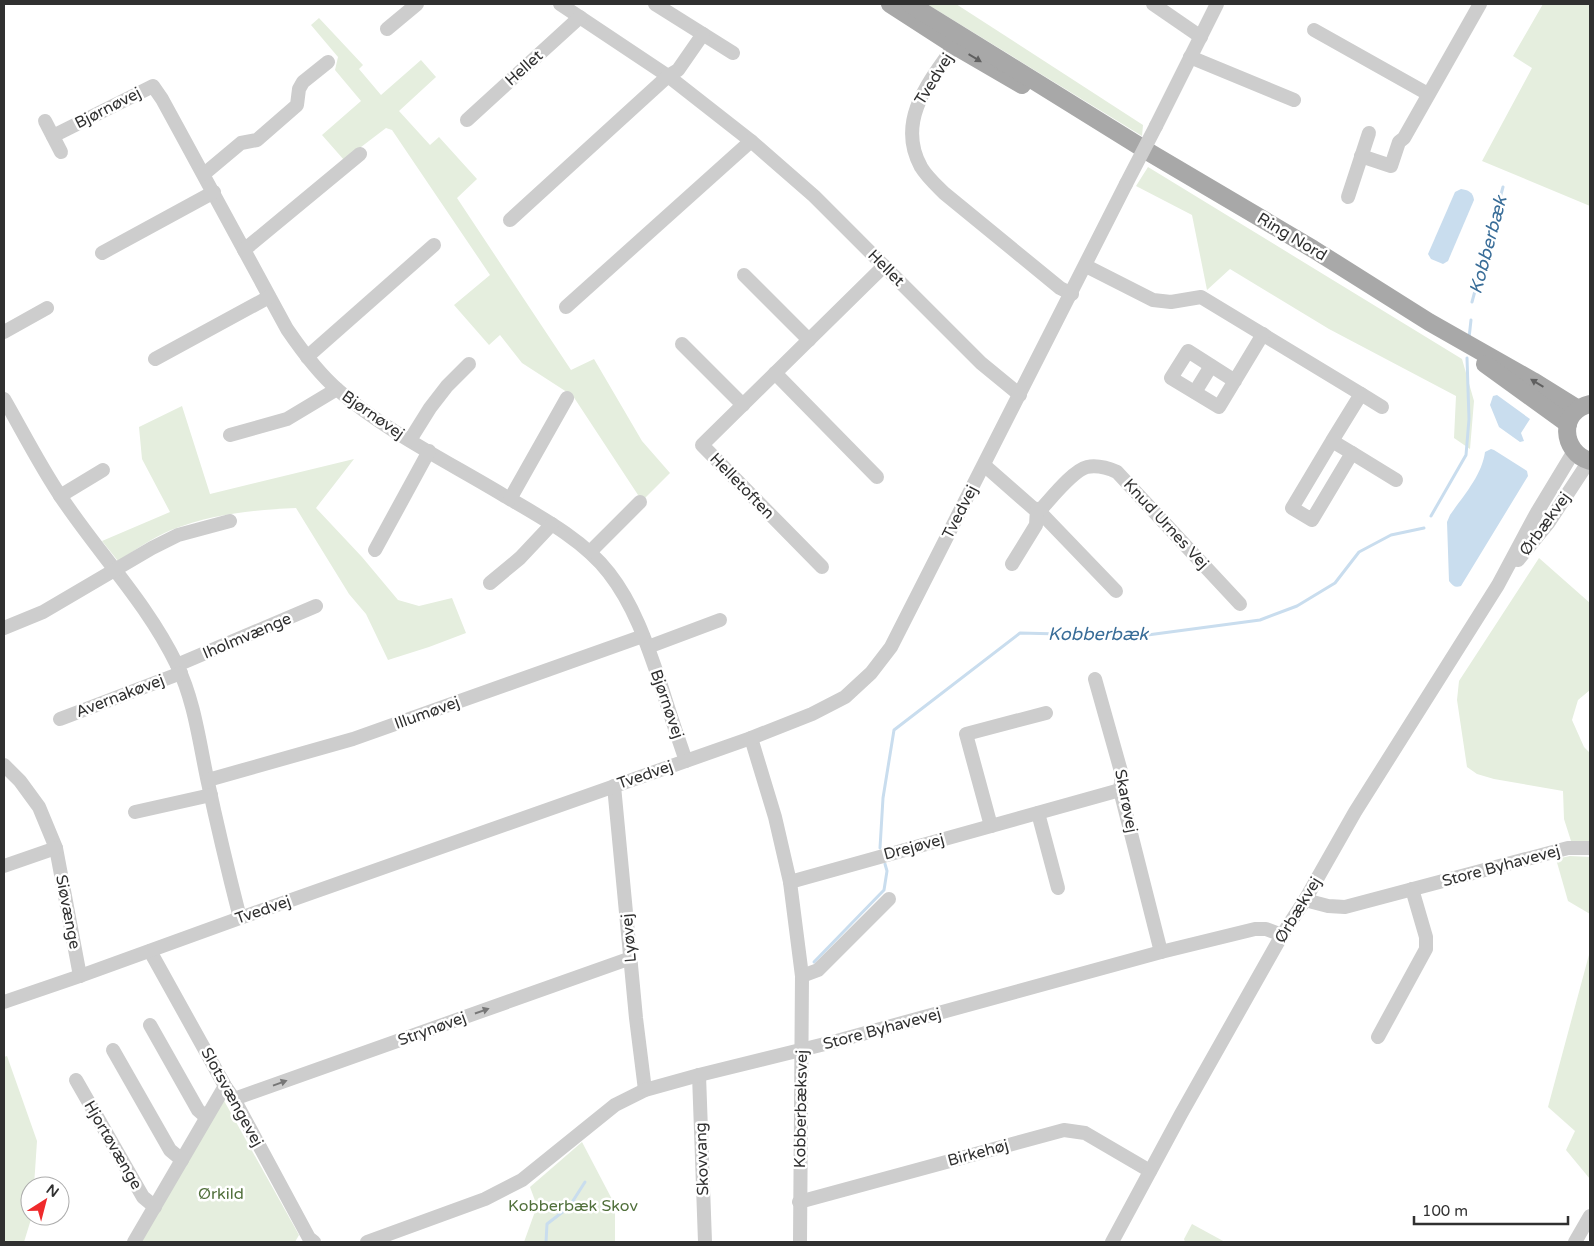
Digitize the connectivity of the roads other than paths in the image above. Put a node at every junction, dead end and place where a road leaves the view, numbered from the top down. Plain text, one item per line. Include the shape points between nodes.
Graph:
1 (417, 4) edge
2 (560, 4) edge
3 (655, 4) edge
4 (890, 4) edge
5 (910, 4) edge
6 (1153, 4) edge
7 (1217, 4) edge
8 (1480, 4) edge
9 (580, 17) junction
10 (387, 29) dead end
11 (1314, 30) dead end
12 (703, 34) junction
13 (1201, 37) junction
14 (959, 40) junction
15 (733, 53) dead end
16 (1190, 57) junction
17 (328, 62) dead end
18 (668, 76) junction
19 (1428, 94) junction
20 (1294, 100) dead end
21 (467, 120) dead end
22 (45, 121) dead end
23 (1369, 133) dead end
24 (53, 136) junction
25 (751, 141) junction
26 (61, 152) dead end
27 (360, 154) dead end
28 (1362, 156) junction
29 (204, 174) junction
30 (214, 192) junction
31 (1348, 197) dead end
32 (510, 220) dead end
33 (434, 245) dead end
34 (244, 250) junction
35 (102, 253) dead end
36 (884, 266) junction
37 (1086, 266) junction
38 (744, 274) dead end
39 (1072, 294) junction
40 (269, 297) junction
41 (566, 306) dead end
42 (47, 308) dead end
43 (1429, 322) junction
44 (4, 332) edge
45 (1264, 334) junction
46 (809, 340) junction
47 (682, 344) dead end
48 (306, 357) junction
49 (155, 359) dead end
50 (469, 364) dead end
51 (1212, 366) junction
52 (775, 373) junction
53 (1235, 380) junction
54 (336, 389) junction
55 (1195, 392) junction
56 (1361, 394) junction
57 (1020, 395) junction
58 (567, 398) dead end
59 (4, 399) edge
60 (742, 405) junction
61 (1584, 406) edge
62 (1382, 407) dead end
63 (1568, 424) junction
64 (230, 435) dead end
65 (410, 440) junction
66 (1332, 441) junction
67 (428, 451) junction
68 (1574, 451) junction
69 (1352, 454) junction
70 (1590, 461) edge
71 (984, 465) junction
72 (103, 470) dead end
73 (876, 477) dead end
74 (1396, 480) dead end
75 (60, 496) junction
76 (510, 499) junction
77 (640, 502) dead end
78 (1037, 510) junction
79 (230, 521) dead end
80 (552, 524) junction
81 (375, 550) dead end
82 (590, 552) junction
83 (1012, 564) dead end
84 (822, 568) dead end
85 (116, 570) junction
86 (490, 583) dead end
87 (1498, 585) junction
88 (1116, 591) dead end
89 (1240, 604) dead end
90 (316, 606) dead end
91 (720, 620) dead end
92 (4, 628) edge
93 (645, 641) junction
94 (179, 669) junction
95 (1095, 680) dead end
96 (1046, 713) dead end
97 (60, 719) dead end
98 (751, 738) junction
99 (686, 761) junction
100 (4, 766) edge
101 (208, 780) junction
102 (614, 786) junction
103 (1120, 790) junction
104 (211, 795) junction
105 (135, 812) dead end
106 (1038, 813) junction
107 (991, 826) junction
108 (56, 848) junction
109 (1590, 848) edge
110 (4, 866) edge
111 (790, 882) junction
112 (1058, 888) dead end
113 (1412, 889) junction
114 (889, 899) dead end
115 (1305, 900) junction
116 (240, 918) junction
117 (1282, 935) junction
118 (150, 951) junction
119 (1161, 952) junction
120 (631, 958) junction
121 (80, 976) junction
122 (802, 976) junction
123 (4, 1002) edge
124 (150, 1025) dead end
125 (1378, 1037) dead end
126 (802, 1049) junction
127 (113, 1050) dead end
128 (699, 1075) junction
129 (76, 1080) dead end
130 (225, 1086) junction
131 (645, 1090) junction
132 (234, 1100) junction
133 (206, 1117) junction
134 (182, 1160) junction
135 (1150, 1171) junction
136 (799, 1202) junction
137 (155, 1207) junction
138 (1590, 1216) edge
139 (134, 1242) edge
140 (314, 1242) edge
141 (367, 1242) edge
142 (705, 1242) edge
143 (800, 1242) edge
144 (1112, 1242) edge
145 (1575, 1242) edge

1 - 10 street
2 - 9 street, Hellet
3 - 12 street
4 - 14 main road, Ring Nord
5 - 14 main road, Ring Nord
6 - 13 street
7 - 13 street, Tvedvej
8 - 19 street
9 - 18 street, Hellet
9 - 21 street, Hellet
11 - 19 street
12 - 15 street
12 - 18 street via 678,70
13 - 16 street, Tvedvej
14 - 39 street, Tvedvej via 915,110 912,141 921,167 944,193 1060,288
14 - 43 main road, Ring Nord via 996,71 1152,154
16 - 20 street
16 - 37 street, Tvedvej, bridge
17 - 29 street via 303,82 297,105 257,140 242,142
18 - 25 street, Hellet
18 - 32 street
19 - 28 street via 1399,142 1391,166
22 - 24 street
23 - 28 street
24 - 26 street
24 - 29 street, Bjørnøvej via 153,86
25 - 36 street, Hellet via 814,196
25 - 41 street
27 - 34 street
28 - 31 street
29 - 30 street, Bjørnøvej
30 - 34 street, Bjørnøvej
30 - 35 street
33 - 48 street
34 - 40 street, Bjørnøvej
36 - 46 street, Helletoften
36 - 57 street, Hellet via 981,363
37 - 39 street, Tvedvej
37 - 45 street via 1153,300 1171,302 1201,297
38 - 46 street
39 - 57 street, Tvedvej
40 - 48 street, Bjørnøvej
40 - 49 street
42 - 44 street
61 -> 43 main road, Ring Nord
43 - 63 main road, Ring Nord
45 - 53 street
45 - 56 street
46 - 52 street, Helletoften
47 - 60 street
48 - 54 street, Bjørnøvej
50 - 65 street, Bjørnøvej via 447,386
51 - 53 street
51 - 55 street
51 - 55 street via 1188,352 1171,378
52 - 60 street, Helletoften
52 - 73 street
53 - 55 street via 1219,407
54 - 64 street, Bjørnøvej via 287,419
54 - 65 street, Bjørnøvej
56 - 62 street
56 - 66 street
57 - 71 street, Tvedvej
58 - 76 street
59 - 75 street, Avernakøvej
60 - 84 street, Helletoften via 702,445
61 - 63 main road
63 - 68 main road via 1567,434
65 - 67 street, Bjørnøvej
66 - 69 street
66 - 69 street via 1292,508 1312,520
67 - 76 street, Bjørnøvej
67 - 81 street
68 - 70 main road
68 - 87 street, Ørbækvej
69 - 74 street
70 - 87 street, Ørbækvej via 1548,522
71 - 78 street
71 - 98 street, Tvedvej via 891,647 871,673 845,697
72 - 75 street
75 - 85 street, Avernakøvej
76 - 80 street, Bjørnøvej
77 - 82 street
78 - 83 street via 1036,525
78 - 88 street
78 - 89 street, Knud Urnes Vej via 1086,467 1104,467 1118,472
79 - 85 street via 178,535
80 - 82 street, Bjørnøvej
80 - 86 street via 520,558
82 - 93 street, Bjørnøvej via 625,596
85 - 92 street via 43,612
85 - 94 street, Avernakøvej via 158,630
87 - 115 street, Ørbækvej via 1355,812
90 - 94 street, Iholmvænge
91 - 93 street, Bjørnøvej
93 - 99 street, Bjørnøvej
93 - 101 street, Illumøvej via 353,739
94 - 97 street, Avernakøvej
94 - 101 street, Avernakøvej via 192,706
95 - 103 street, Skarøvej via 1122,775
96 - 107 street via 966,734
98 - 99 street, Tvedvej
98 - 111 street, Kobberbæksvej via 775,817
99 - 102 street, Tvedvej
100 - 108 street, Siøvænge via 38,807
101 - 104 street, Avernakøvej
102 - 116 street, Tvedvej
102 - 120 street, Lyøvej
103 - 106 street, Drejøvej
103 - 119 street, Skarøvej
104 - 105 street
104 - 116 street, Avernakøvej
106 - 107 street, Drejøvej
106 - 112 street
107 - 111 street, Drejøvej
108 - 110 street
108 - 121 street, Siøvænge
109 - 113 street, Store Byhavevej via 1568,848
111 - 122 street, Kobberbæksvej
113 - 115 street, Store Byhavevej via 1344,907
113 - 125 street via 1426,937 1426,949
114 - 122 street via 818,970
115 - 117 street, Ørbækvej
116 - 118 street, Tvedvej
117 - 119 street, Store Byhavevej via 1255,929
117 - 135 street, Ørbækvej
118 - 121 street, Tvedvej
118 - 130 street, Slotsvængevej
119 - 126 street, Store Byhavevej
120 - 131 street, Lyøvej
132 -> 120 street, Strynøvej
121 - 123 street, Tvedvej
122 - 126 street, Kobberbæksvej
124 - 133 street via 198,1110
126 - 128 street, Store Byhavevej
126 - 136 street, Kobberbæksvej
127 - 134 street via 170,1150
128 - 131 street, Store Byhavevej
128 - 142 street, Skovvang
129 - 137 street, Hjortøvænge via 143,1198
130 - 132 street, Slotsvængevej
130 - 133 street, Hjortøvænge
131 - 141 street, Store Byhavevej via 615,1105 522,1180 486,1199
132 - 140 street, Slotsvængevej
133 - 134 street, Hjortøvænge
134 - 137 street, Hjortøvænge
135 - 136 street, Birkehøj via 1085,1133 1064,1130
135 - 144 street, Ørbækvej
136 - 143 street, Kobberbæksvej
137 - 139 street, Hjortøvænge
138 - 145 street

